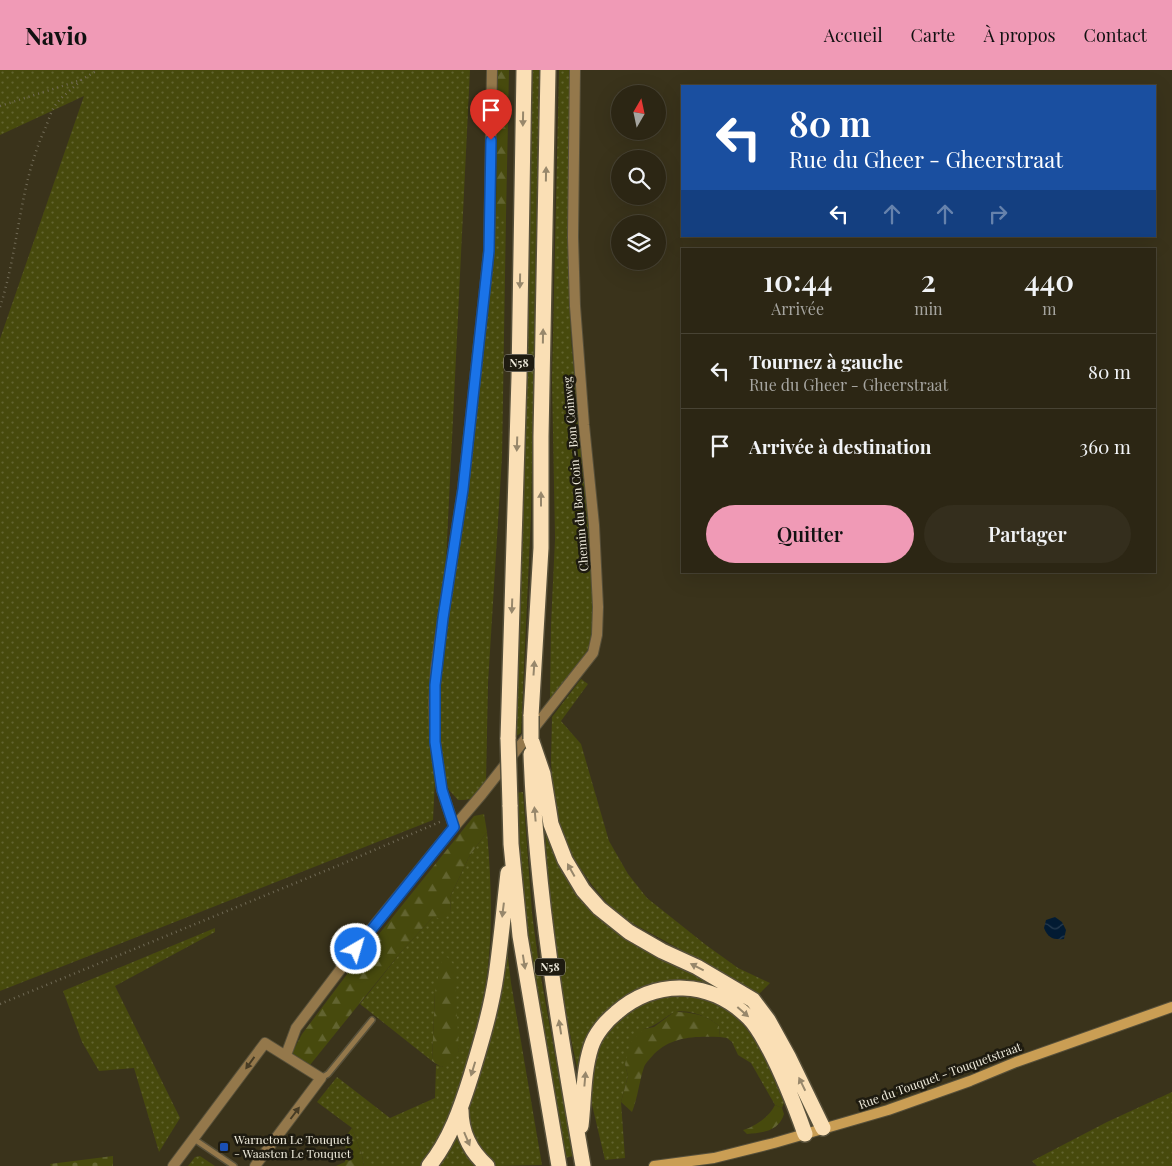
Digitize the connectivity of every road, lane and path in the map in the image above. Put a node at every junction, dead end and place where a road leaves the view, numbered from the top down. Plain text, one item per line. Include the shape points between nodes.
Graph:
1 (98, 70) edge
2 (492, 70) edge
3 (524, 70) edge
4 (548, 70) edge
5 (575, 70) edge
6 (81, 80) junction
7 (0, 106) edge
8 (0, 307) edge
9 (530, 740) junction
10 (452, 822) junction
11 (511, 844) junction
12 (0, 1004) edge
13 (1172, 1007) edge
14 (372, 1020) dead end
15 (286, 1055) junction
16 (321, 1078) junction
17 (460, 1106) junction
18 (823, 1128) junction
19 (805, 1134) junction
20 (194, 1138) junction
21 (579, 1145) junction
22 (174, 1166) edge
23 (234, 1166) edge
24 (255, 1166) edge
25 (429, 1166) edge
26 (487, 1166) edge
27 (559, 1166) edge
28 (583, 1166) edge
29 (654, 1166) edge

1 - 6 path
2 - 10 street via 489,251 463,489 436,668 435,742 442,790
3 -> 11 highway, N58, bridge via 508,739
9 -> 4 highway, N58, bridge via 541,548
5 - 10 street, Chemin du Bon Coin - Bon Coinweg via 575,306 594,525 597,635 593,653 482,794
6 - 7 path
6 - 8 path via 54,107 36,148
18 -> 9 highway via 785,1051 753,1000 629,932 599,908 583,890 551,824 543,774
21 -> 9 highway, N58 via 550,966
10 - 12 path
10 - 15 street, Chemin du Bon Coin - Bon Coinweg via 296,1028
11 -> 17 highway via 496,977 484,1034
11 -> 27 highway, N58 via 520,936
13 - 18 main road, Rue du Touquet - Touquetstraat via 897,1107
14 - 16 lane via 328,1074
15 - 16 street
15 -> 20 street via 265,1043
24 -> 16 street
17 - 25 highway via 442,1148
17 -> 26 highway via 466,1139
18 - 19 main road, Rue du Touquet - Touquetstraat
21 -> 19 highway via 585,1074 592,1045 608,1020 627,1003 650,992 675,988 717,994 751,1019 773,1055
19 - 29 main road, Rue du Touquet - Touquetstraat via 714,1158
20 - 22 street
20 - 23 lane
21 - 28 highway, N58

